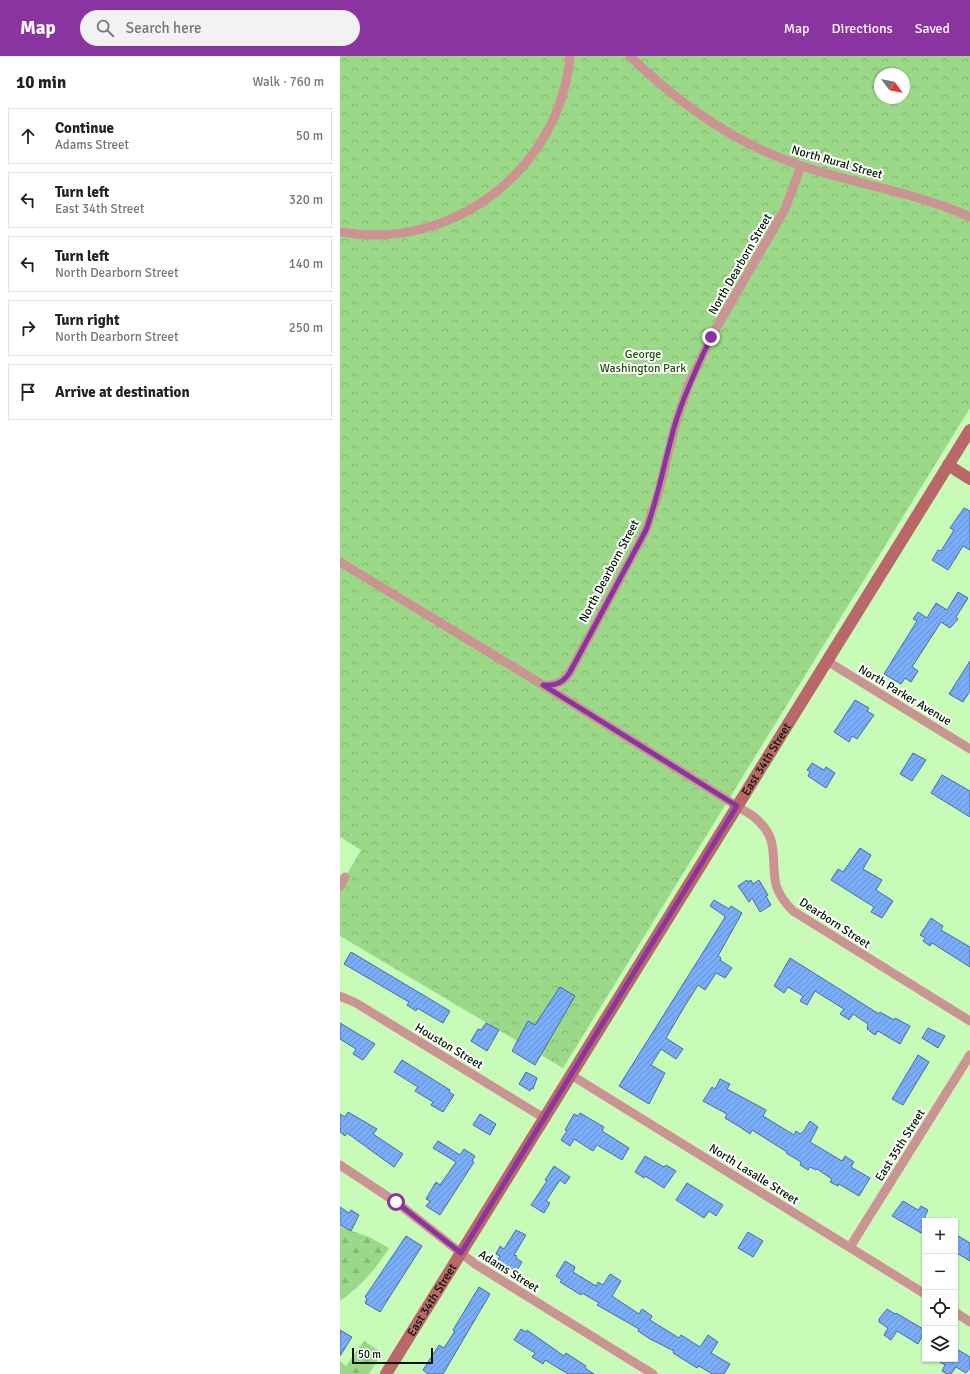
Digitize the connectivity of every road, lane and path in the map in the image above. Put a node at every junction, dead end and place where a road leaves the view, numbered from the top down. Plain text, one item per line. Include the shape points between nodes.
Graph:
1 (570, 56) edge
2 (630, 56) edge
3 (801, 166) junction
4 (970, 217) edge
5 (340, 232) edge
6 (970, 430) edge
7 (948, 465) junction
8 (970, 479) edge
9 (340, 562) edge
10 (827, 661) junction
11 (543, 685) junction
12 (970, 749) edge
13 (737, 806) junction
14 (345, 877) dead end
15 (340, 886) edge
16 (340, 996) edge
17 (970, 1021) edge
18 (970, 1055) edge
19 (571, 1074) junction
20 (544, 1118) junction
21 (340, 1165) edge
22 (850, 1247) junction
23 (461, 1253) junction
24 (922, 1292) edge
25 (958, 1314) edge
26 (970, 1322) edge
27 (386, 1374) edge
28 (653, 1374) edge

1 - 5 street via 565,88 547,134 523,168 492,196 457,216 418,230 375,235
2 - 3 street, North Rural Street via 668,92 714,125 755,147
3 - 4 street, North Rural Street via 897,191
3 - 11 street, North Dearborn Street via 785,209 711,337 689,384 676,422 653,510 638,546 567,677 560,684
6 - 7 main road, East 34th Street
7 - 8 main road
7 - 10 main road, East 34th Street
9 - 11 street
10 - 12 street, North Parker Avenue
10 - 13 main road, East 34th Street
11 - 13 street
13 - 17 street, Dearborn Street via 756,819 768,834 774,849 778,889 793,911
13 - 19 main road, East 34th Street
14 - 15 street
16 - 20 street, Houston Street via 356,1003
18 - 22 street, East 35th Street
19 - 20 main road, East 34th Street
19 - 22 street, North Lasalle Street
20 - 23 main road, East 34th Street
21 - 23 street, Adams Street via 396,1202
22 - 24 street, North Lasalle Street
23 - 27 main road, East 34th Street
23 - 28 street, Adams Street
25 - 26 street

